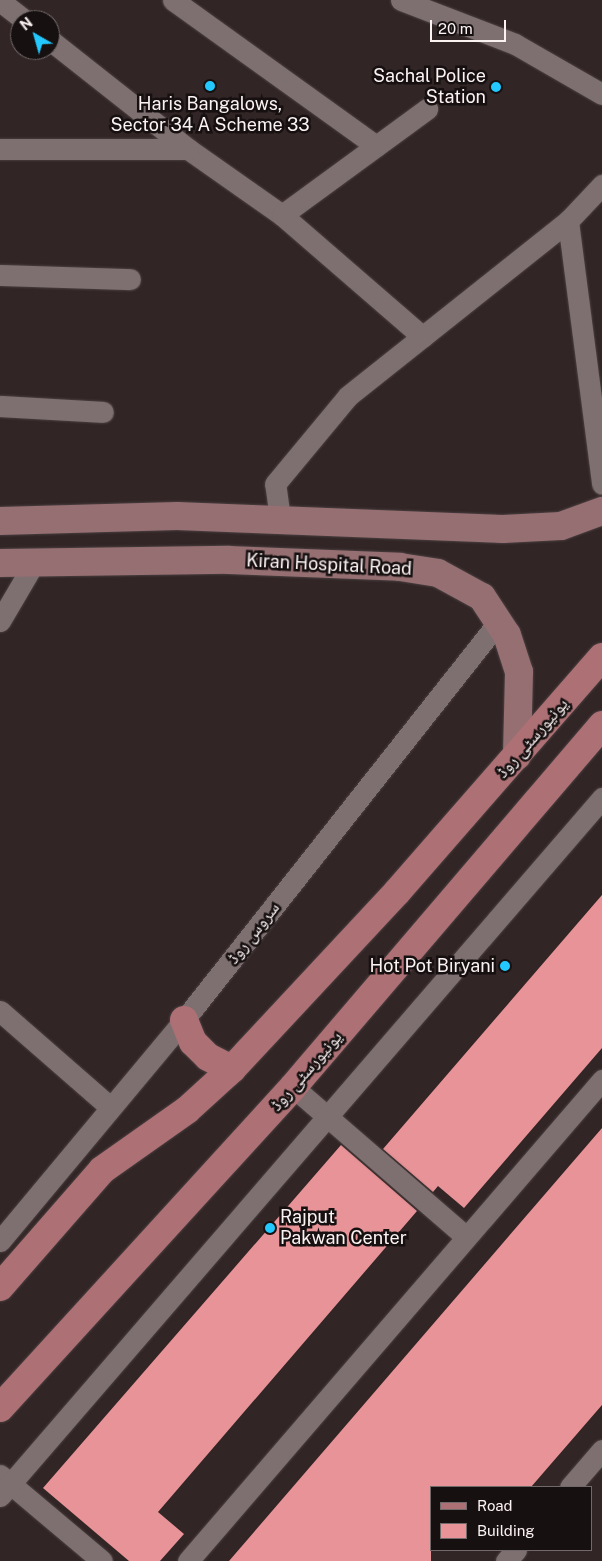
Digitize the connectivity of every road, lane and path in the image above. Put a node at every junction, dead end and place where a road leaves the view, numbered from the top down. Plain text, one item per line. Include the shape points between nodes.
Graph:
1 (173, 0) edge
2 (401, 0) edge
3 (0, 1) edge
4 (11, 10) edge
5 (60, 48) edge
6 (602, 94) edge
7 (427, 109) dead end
8 (376, 146) junction
9 (0, 149) edge
10 (188, 149) junction
11 (602, 185) edge
12 (282, 215) junction
13 (568, 221) junction
14 (0, 275) edge
15 (130, 279) dead end
16 (423, 337) junction
17 (0, 406) edge
18 (103, 412) dead end
19 (602, 484) edge
20 (602, 510) edge
21 (280, 518) junction
22 (0, 521) edge
23 (0, 563) edge
24 (34, 563) junction
25 (500, 620) junction
26 (0, 621) edge
27 (602, 657) edge
28 (602, 725) edge
29 (517, 756) junction
30 (602, 798) edge
31 (0, 1011) edge
32 (184, 1020) junction
33 (232, 1068) junction
34 (602, 1080) edge
35 (293, 1088) junction
36 (110, 1107) junction
37 (327, 1118) junction
38 (466, 1237) junction
39 (0, 1240) edge
40 (0, 1287) edge
41 (0, 1408) edge
42 (602, 1450) edge
43 (4, 1485) edge
44 (571, 1486) edge
45 (515, 1551) edge
46 (102, 1561) edge
47 (188, 1561) edge
48 (506, 1561) edge

1 - 8 street
2 - 6 street via 515,44
3 - 4 street
5 - 10 street
7 - 8 street
8 - 12 street
9 - 10 street
10 - 12 street
11 - 13 street
12 - 16 street
13 - 16 street
13 - 19 street
14 - 15 street
16 - 21 street via 348,396 275,484
17 - 18 street
20 - 21 main road via 561,526 503,529
21 - 22 main road via 176,516
23 - 24 main road, Kiran Hospital Road
24 - 25 main road, Kiran Hospital Road via 229,560 422,570 438,573 470,588
24 - 26 street
25 - 29 main road, Kiran Hospital Road via 519,672
25 - 32 street, سروس روڈ
27 - 29 main road, یونیورسٹی روڈ
28 - 35 main road, یونیورسٹی روڈ
29 - 33 main road, یونیورسٹی روڈ
30 - 37 street
31 - 36 street
32 - 33 main road via 193,1042 208,1057
32 - 36 street, سروس روڈ
33 - 40 main road, یونیورسٹی روڈ via 186,1110 102,1170
34 - 38 street
35 - 37 street
35 - 41 main road, یونیورسٹی روڈ
36 - 39 street, سروس روڈ
37 - 38 street
37 - 43 street
38 - 47 street
42 - 44 street
43 - 46 street
45 - 48 street

